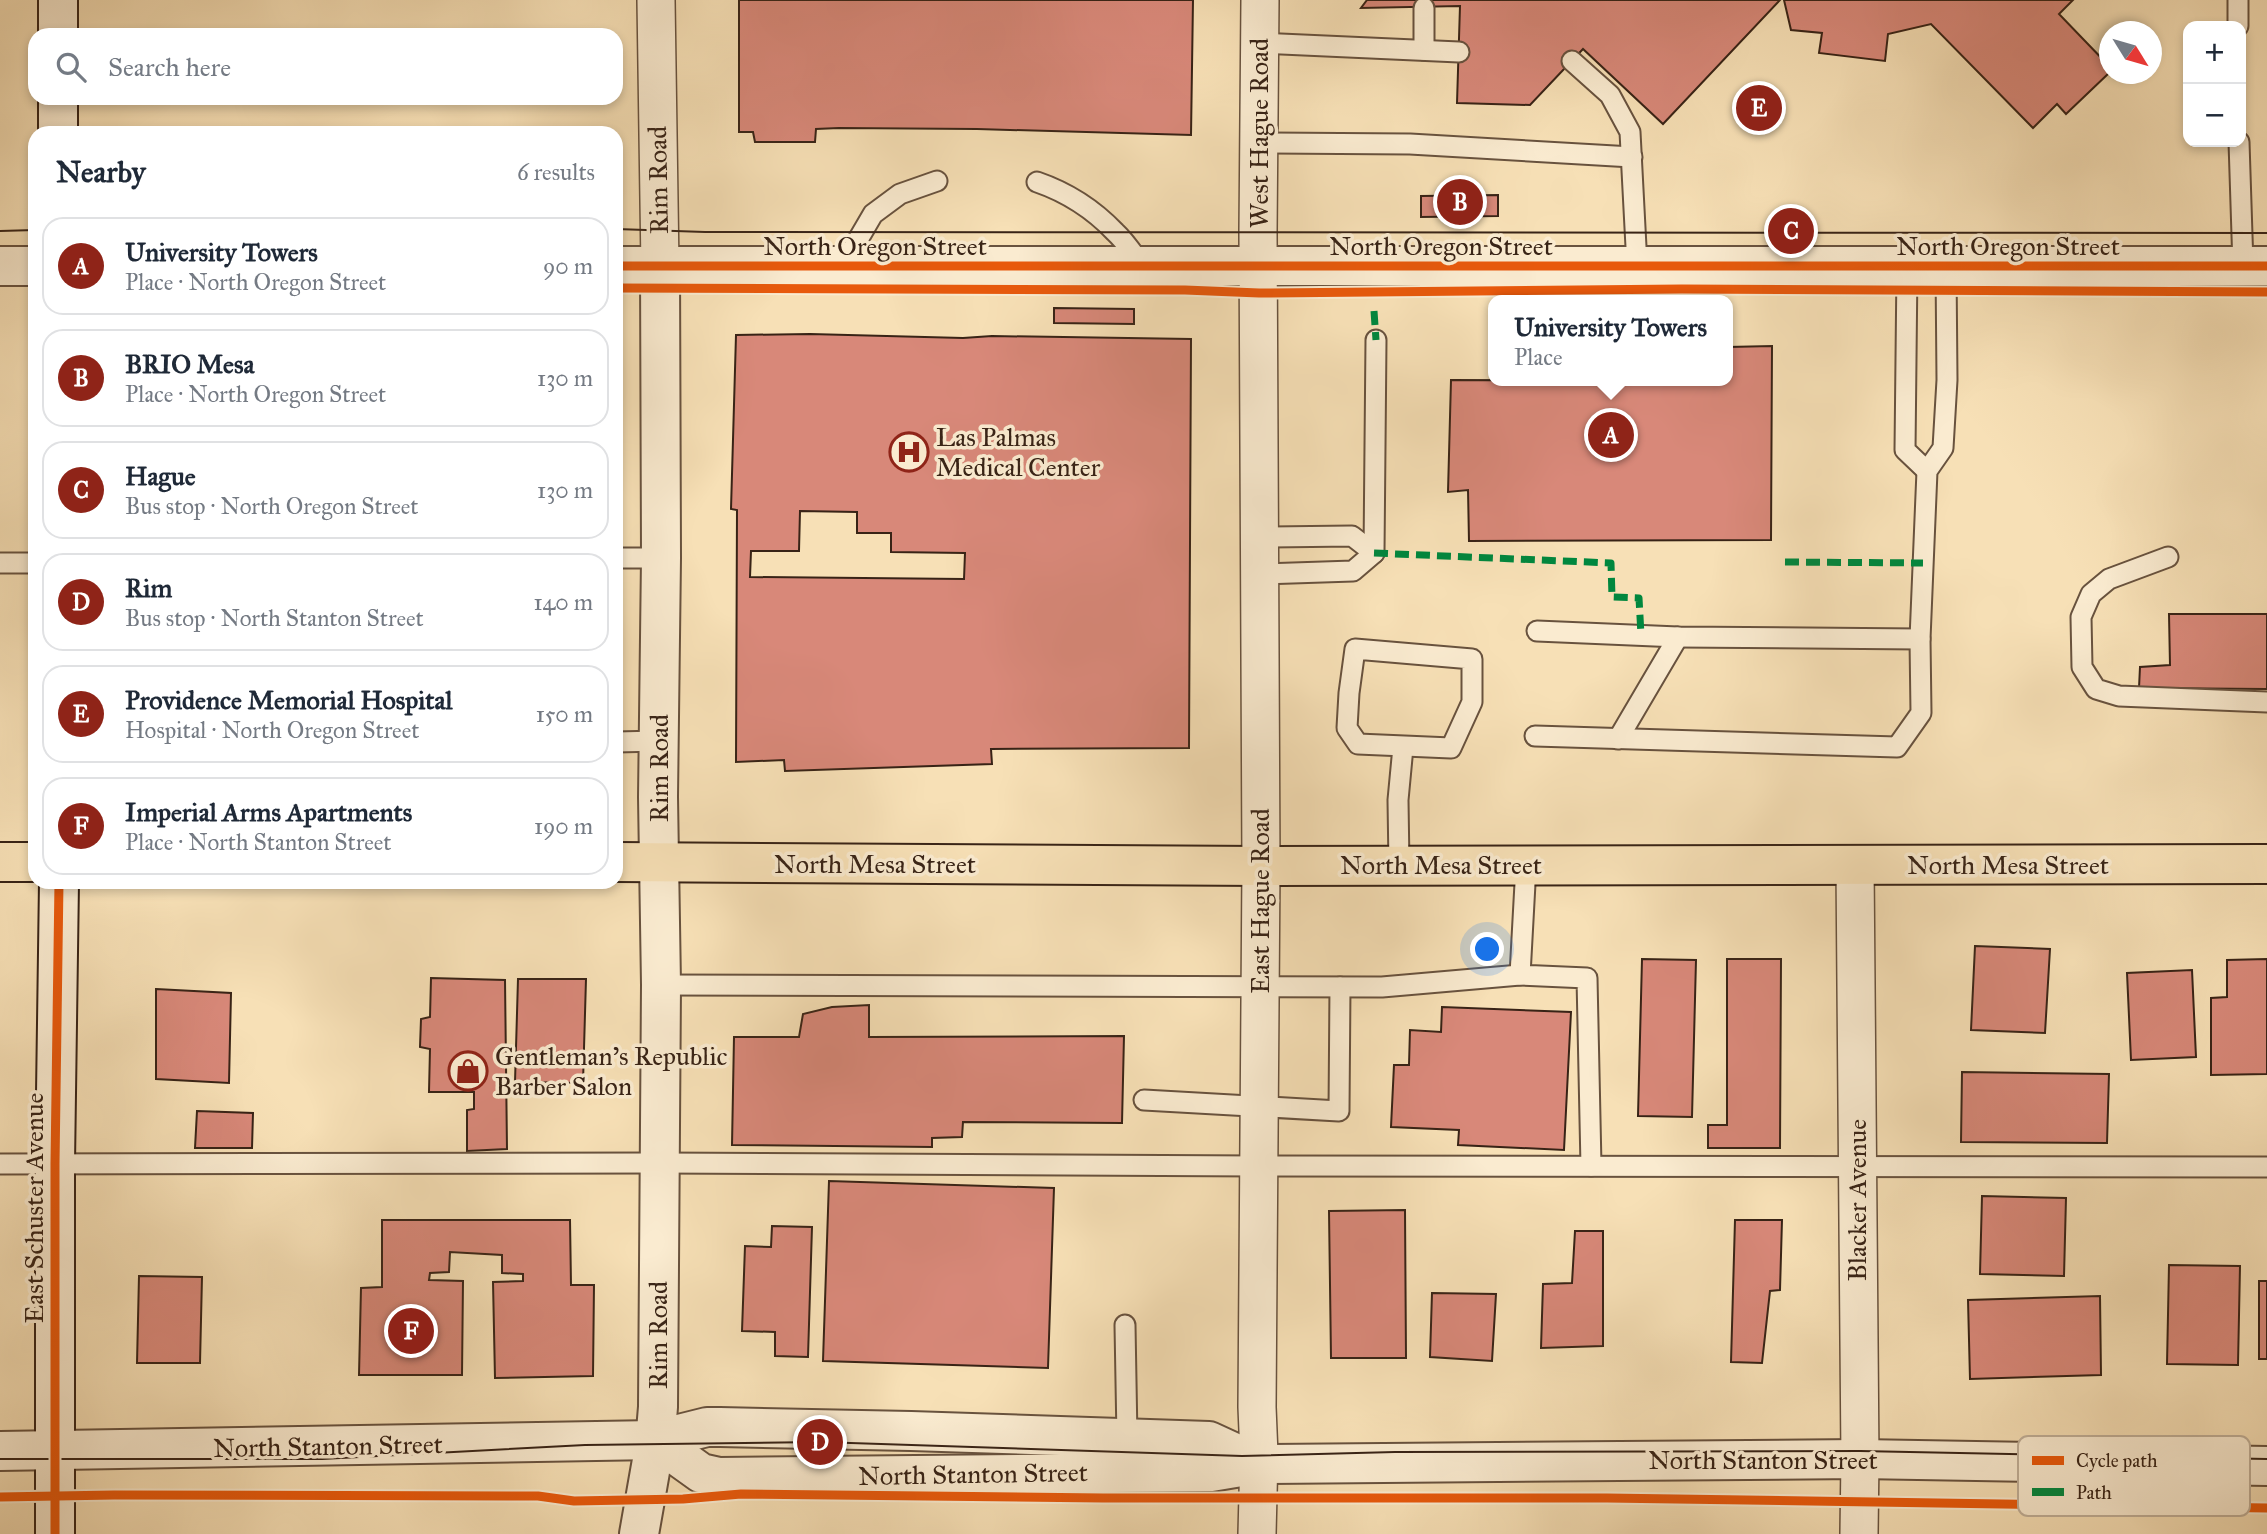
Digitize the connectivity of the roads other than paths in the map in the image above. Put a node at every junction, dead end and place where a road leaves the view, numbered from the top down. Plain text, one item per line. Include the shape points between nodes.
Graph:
1 (58, 0) edge
2 (656, 0) edge
3 (1260, 0) edge
4 (2238, 0) edge
5 (1424, 8) dead end
6 (2238, 21) edge
7 (58, 28) edge
8 (1260, 43) junction
9 (1424, 50) junction
10 (1459, 52) dead end
11 (1572, 61) dead end
12 (58, 105) edge
13 (58, 126) edge
14 (1260, 143) junction
15 (2240, 147) edge
16 (1632, 157) junction
17 (937, 181) dead end
18 (1037, 182) dead end
19 (0, 266) edge
20 (28, 266) edge
21 (623, 266) edge
22 (1637, 266) junction
23 (2255, 266) edge
24 (660, 267) junction
25 (842, 267) junction
26 (1259, 267) junction
27 (1907, 267) junction
28 (1946, 267) junction
29 (1143, 268) junction
30 (1376, 340) dead end
31 (1927, 471) junction
32 (1260, 537) junction
33 (1374, 554) junction
34 (2168, 557) dead end
35 (623, 558) edge
36 (662, 558) junction
37 (0, 563) edge
38 (28, 563) edge
39 (1260, 574) junction
40 (1536, 631) dead end
41 (1678, 637) junction
42 (1920, 639) junction
43 (2267, 702) edge
44 (1535, 736) dead end
45 (1618, 738) junction
46 (659, 741) junction
47 (623, 742) edge
48 (1403, 747) junction
49 (0, 862) edge
50 (28, 862) edge
51 (623, 862) edge
52 (659, 862) junction
53 (2267, 864) edge
54 (1399, 865) junction
55 (1526, 865) junction
56 (1855, 865) junction
57 (1261, 866) junction
58 (59, 889) edge
59 (1520, 975) junction
60 (661, 985) junction
61 (1260, 986) junction
62 (1340, 987) junction
63 (1144, 1100) dead end
64 (1260, 1105) junction
65 (659, 1163) junction
66 (0, 1164) edge
67 (55, 1164) junction
68 (1857, 1165) junction
69 (1259, 1166) junction
70 (1591, 1166) junction
71 (2267, 1167) edge
72 (1125, 1325) dead end
73 (1128, 1438) junction
74 (656, 1440) junction
75 (0, 1451) edge
76 (54, 1451) junction
77 (1860, 1459) junction
78 (2018, 1462) edge
79 (1259, 1464) junction
80 (54, 1534) edge
81 (639, 1534) edge
82 (1257, 1534) edge
83 (1859, 1534) edge

1 - 7 street
2 - 24 street, Rim Road
3 - 8 street, West Hague Road
4 - 6 lane
5 - 9 lane
8 - 9 lane
8 - 14 street, West Hague Road
9 - 10 lane
11 - 16 lane via 1610,95 1630,132
12 - 13 street
14 - 16 lane via 1410,144
14 - 26 street, West Hague Road
15 - 23 lane
16 - 22 lane
17 - 25 lane via 900,194 873,214
18 - 29 lane via 1074,198 1093,213
19 - 20 street
21 - 24 street, North Oregon Street
22 - 26 street, North Oregon Street
22 - 27 street, North Oregon Street
23 - 28 street, North Oregon Street
24 - 25 street, North Oregon Street
24 - 36 street, Rim Road
25 - 29 street, North Oregon Street
26 - 29 street, North Oregon Street
26 - 32 street, East Hague Road
27 - 28 street, North Oregon Street
27 - 31 lane via 1905,450
28 - 31 lane via 1943,448
30 - 33 lane
31 - 42 lane
32 - 33 lane via 1352,536
32 - 39 street, East Hague Road
33 - 39 lane via 1353,571
34 - 43 lane via 2109,579 2091,594 2081,617 2082,667 2096,689 2119,696
35 - 36 lane
36 - 46 street, Rim Road
37 - 38 lane
39 - 57 street, East Hague Road
40 - 41 lane
41 - 42 lane
41 - 45 lane
42 - 45 lane via 1921,713 1897,747
44 - 45 lane
46 - 47 lane
46 - 52 street, Rim Road
48 - 48 lane via 1451,748 1472,702 1472,659 1355,649 1347,728 1358,744
48 - 54 lane
49 - 50 main road
51 - 52 main road, North Mesa Street
52 - 57 main road, North Mesa Street
52 - 60 street, Rim Road
53 - 56 main road, North Mesa Street
54 - 55 main road, North Mesa Street
54 - 57 main road, North Mesa Street
55 - 56 main road, North Mesa Street
55 - 59 lane
56 - 68 street, Blacker Avenue
57 - 61 street, East Hague Road
58 - 67 street, East Schuster Avenue
59 - 62 lane
59 - 70 lane via 1587,978
60 - 61 lane
60 - 65 street, Rim Road
61 - 62 lane
61 - 64 street, East Hague Road
62 - 64 lane via 1339,1111
63 - 64 lane
64 - 69 street, East Hague Road
65 - 67 lane
65 - 69 lane
65 - 74 street, Rim Road
66 - 67 lane
67 - 76 street, East Schuster Avenue
68 - 70 lane
68 - 71 lane
68 - 77 street, Blacker Avenue
69 - 70 lane
69 - 79 street, East Hague Road
72 - 73 lane
73 - 74 street, North Stanton Street via 707,1427
73 - 79 street, North Stanton Street via 1209,1441
74 - 76 street, North Stanton Street
74 - 79 street, North Stanton Street via 701,1473 719,1477 1211,1472
74 - 81 street, Rim Road
75 - 76 street, North Stanton Street
76 - 80 street, East Schuster Avenue
77 - 78 street, North Stanton Street
77 - 79 street, North Stanton Street
77 - 83 street, Blacker Avenue
79 - 82 street, East Hague Road

